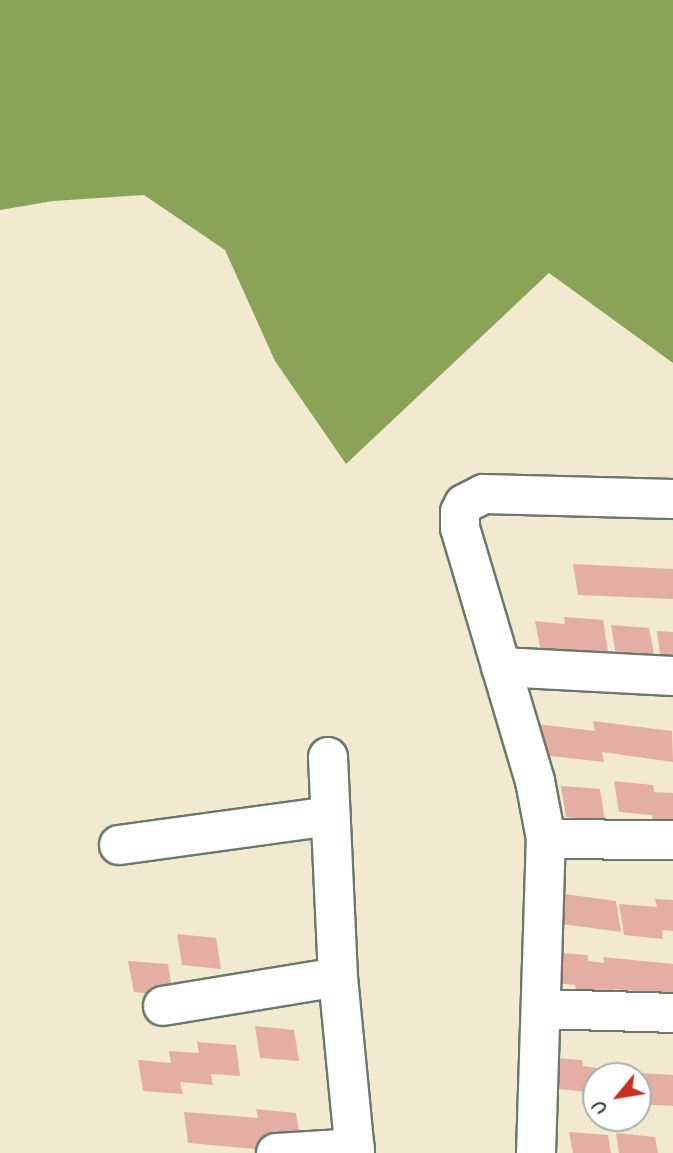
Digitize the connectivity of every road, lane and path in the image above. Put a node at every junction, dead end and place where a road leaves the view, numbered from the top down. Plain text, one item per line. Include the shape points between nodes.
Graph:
1 (673, 499) edge
2 (501, 667) junction
3 (673, 677) edge
4 (328, 757) dead end
5 (330, 816) junction
6 (546, 839) junction
7 (673, 840) edge
8 (118, 845) dead end
9 (338, 977) junction
10 (163, 1006) dead end
11 (541, 1009) junction
12 (673, 1013) edge
13 (355, 1151) edge
14 (276, 1153) edge
15 (536, 1153) edge

1 - 2 street via 484,494 464,504 460,528
2 - 3 street
2 - 6 street via 535,782
4 - 5 street
5 - 8 street
5 - 9 street
6 - 7 street
6 - 11 street
9 - 10 street
9 - 13 street
11 - 12 street
11 - 15 street
13 - 14 street

